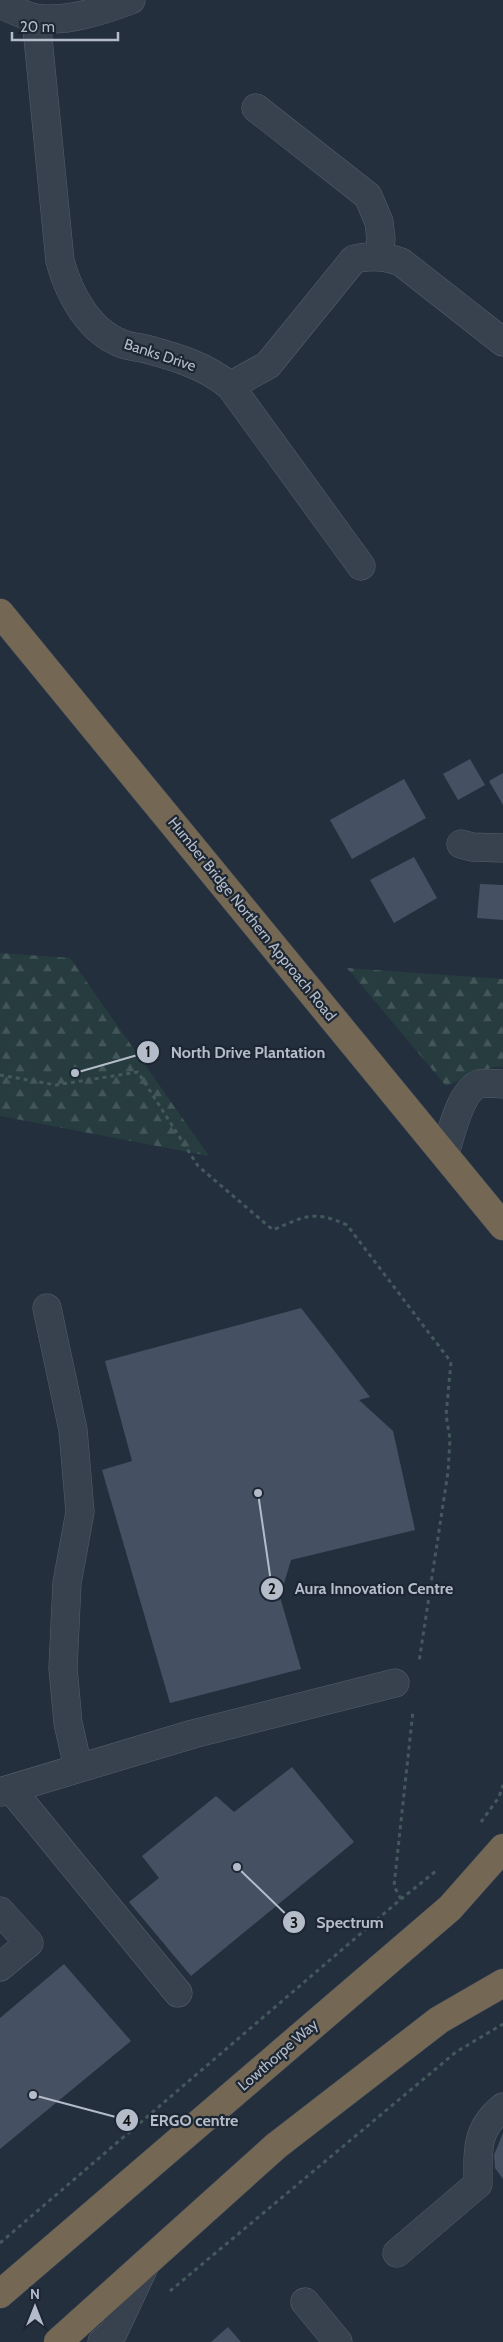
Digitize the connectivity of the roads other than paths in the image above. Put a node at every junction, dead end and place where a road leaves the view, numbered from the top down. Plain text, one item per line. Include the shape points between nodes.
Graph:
1 (131, 0) edge
2 (0, 4) edge
3 (36, 18) junction
4 (256, 108) dead end
5 (379, 256) junction
6 (503, 342) edge
7 (230, 386) junction
8 (361, 566) dead end
9 (0, 613) edge
10 (461, 844) dead end
11 (503, 848) edge
12 (503, 1084) edge
13 (445, 1153) junction
14 (503, 1226) edge
15 (47, 1308) dead end
16 (395, 1683) road end
17 (78, 1768) junction
18 (5, 1790) edge
19 (503, 1848) edge
20 (0, 1911) edge
21 (0, 1967) edge
22 (503, 1983) edge
23 (178, 1993) dead end
24 (503, 2106) edge
25 (397, 2253) dead end
26 (144, 2267) junction
27 (0, 2294) edge
28 (305, 2302) dead end
29 (58, 2342) edge
30 (102, 2342) edge
31 (338, 2342) edge

1 - 3 street via 103,11
2 - 3 street
3 - 7 street, Banks Drive via 60,261 72,295 93,323 122,344 193,364 216,374
4 - 5 street via 368,196 379,222
5 - 6 street via 401,262
5 - 7 street via 354,260 268,365
7 - 8 street, Banks Drive
9 - 13 highway, Humber Bridge Northern Approach Road
10 - 11 street
12 - 13 street via 480,1084 469,1091
13 - 14 highway, Humber Bridge Northern Approach Road
15 - 17 street via 73,1430 80,1512 67,1583 63,1668 68,1723
16 - 17 street via 193,1734
17 - 18 street
18 - 23 street
19 - 27 highway, Lowthorpe Way via 450,1908
20 - 21 street via 29,1943
22 - 26 highway via 439,2020 276,2146
24 - 25 street via 492,2116 479,2138 478,2184
26 - 29 highway
26 - 30 street via 113,2333
28 - 31 street

